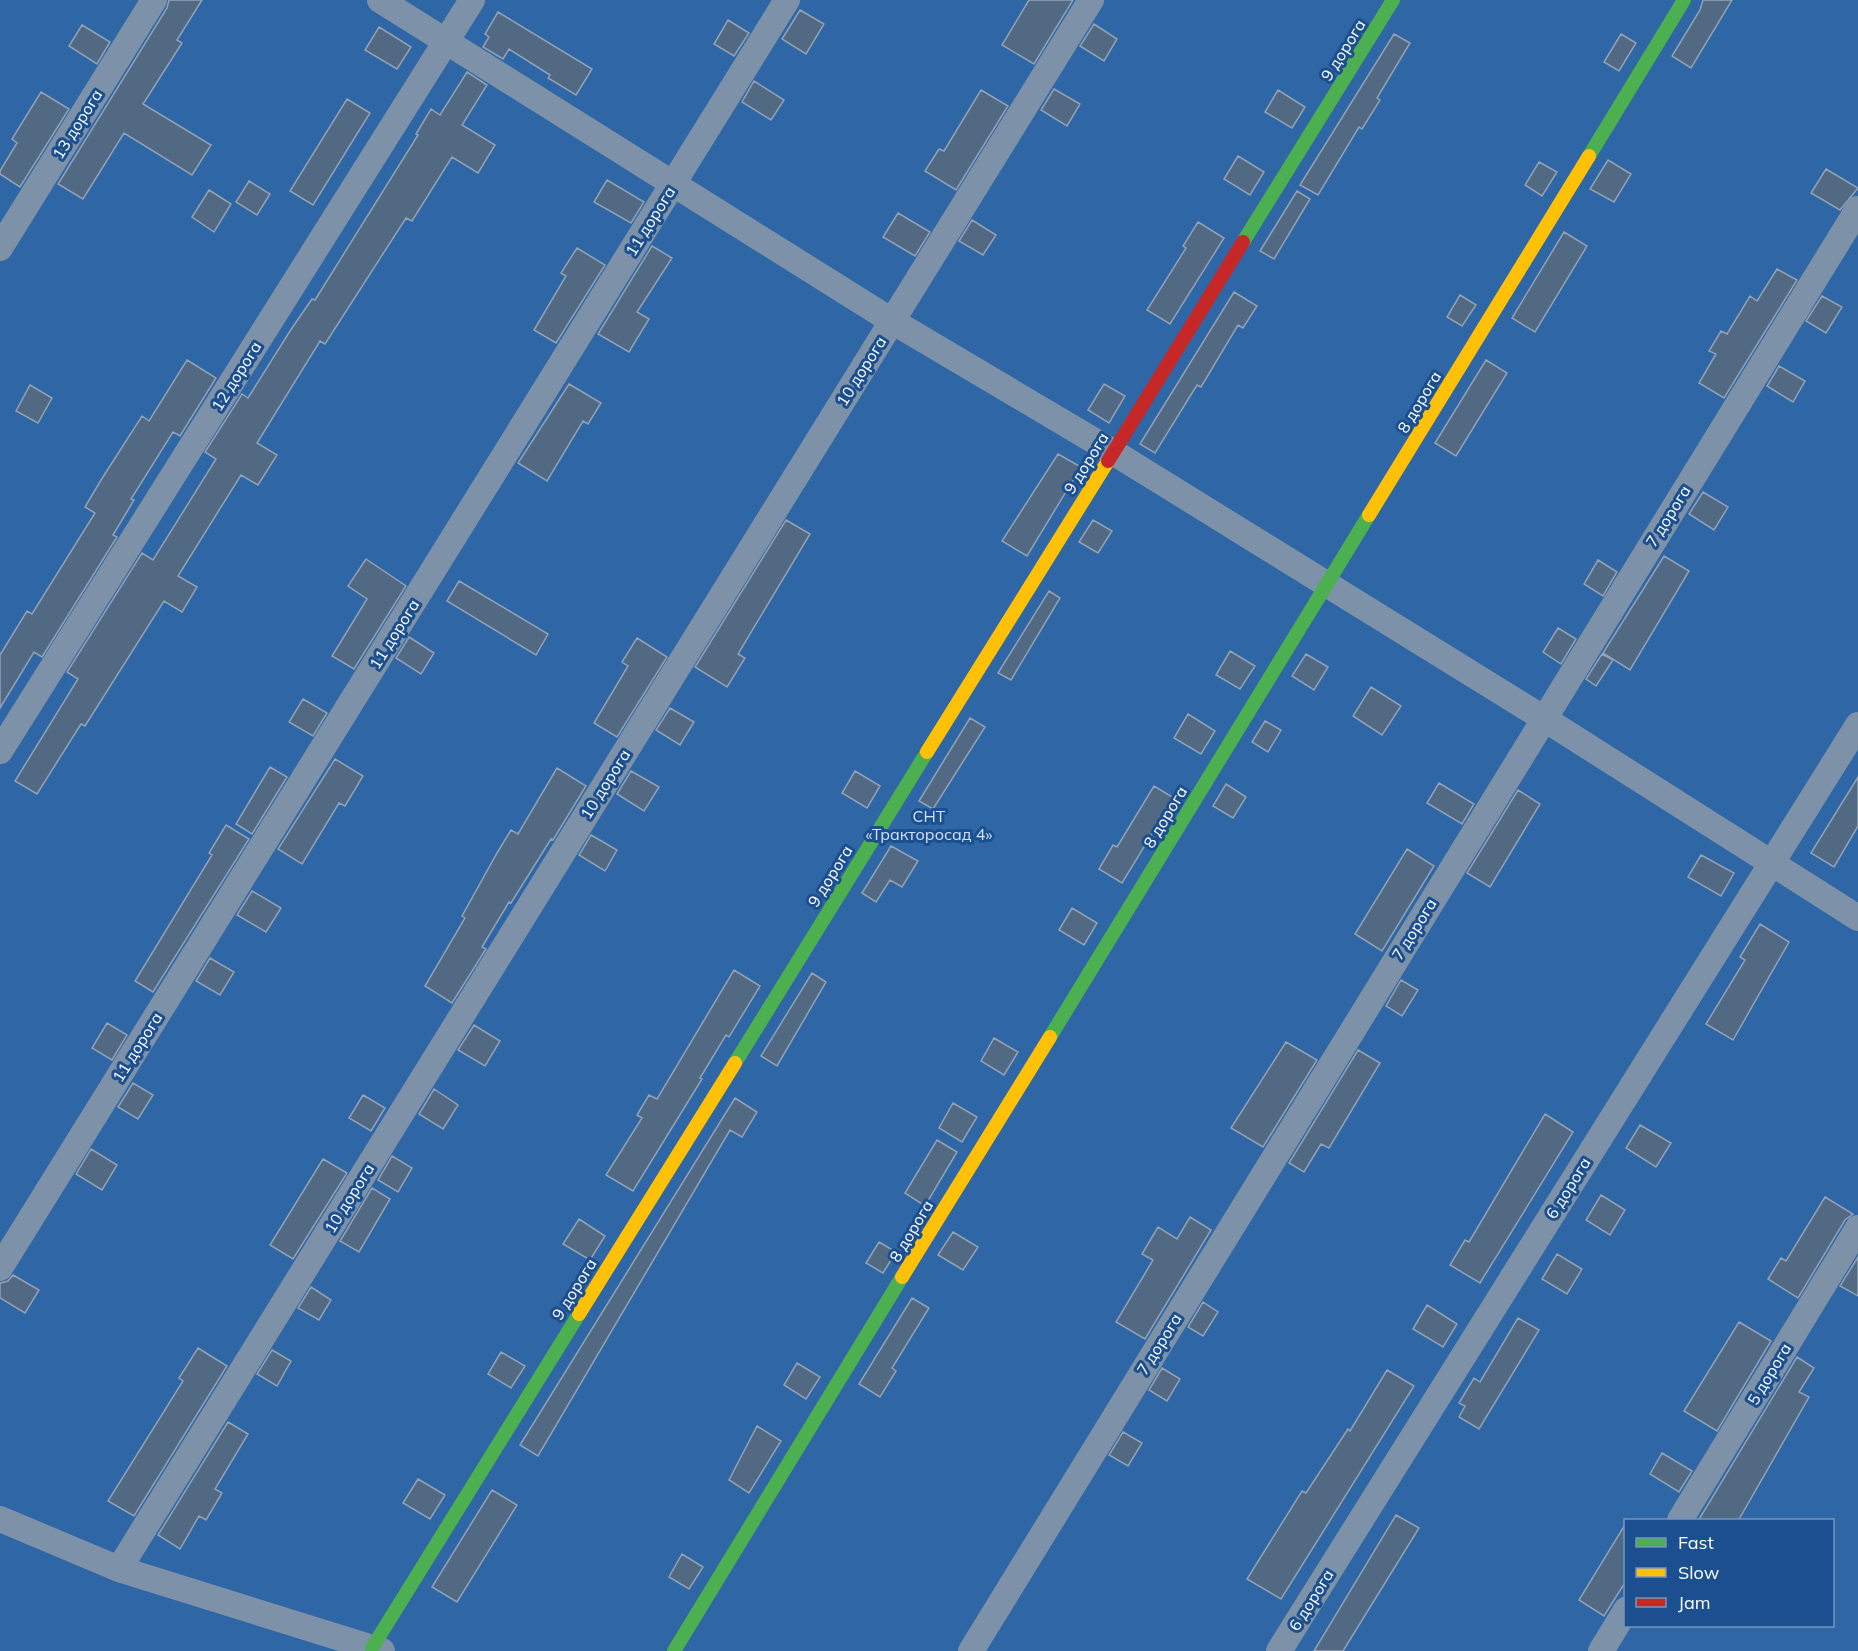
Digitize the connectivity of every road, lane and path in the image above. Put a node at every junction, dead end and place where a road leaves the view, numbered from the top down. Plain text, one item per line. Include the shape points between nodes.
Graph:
1 (154, 0) edge
2 (380, 0) edge
3 (472, 0) edge
4 (787, 0) edge
5 (1091, 0) edge
6 (1393, 0) edge
7 (1684, 0) edge
8 (446, 42) junction
9 (674, 183) junction
10 (1858, 209) edge
11 (0, 248) edge
12 (892, 321) junction
13 (1113, 452) junction
14 (1326, 586) junction
15 (1543, 718) junction
16 (1858, 725) edge
17 (0, 751) edge
18 (1772, 862) junction
19 (1858, 918) edge
20 (1858, 1228) edge
21 (0, 1268) edge
22 (0, 1519) edge
23 (1681, 1519) edge
24 (119, 1569) junction
25 (1624, 1613) edge
26 (377, 1649) edge
27 (674, 1651) edge
28 (971, 1651) edge
29 (1279, 1651) edge
30 (1601, 1651) edge

1 - 11 street, 13 дорога
2 - 8 street
3 - 8 street, 12 дорога
4 - 9 street, 11 дорога
5 - 12 street, 10 дорога
6 - 13 street, 9 дорога
7 - 14 street, 8 дорога
8 - 9 street
8 - 17 street, 12 дорога
9 - 12 street
9 - 21 street, 11 дорога
10 - 15 street, 7 дорога
12 - 13 street
12 - 24 street, 10 дорога
13 - 14 street
13 - 26 street, 9 дорога
14 - 15 street
14 - 27 street, 8 дорога
15 - 18 street
15 - 28 street, 7 дорога
16 - 18 street, 6 дорога
18 - 19 street
18 - 29 street, 6 дорога
20 - 23 street, 5 дорога
22 - 24 street
24 - 26 street
25 - 30 street

